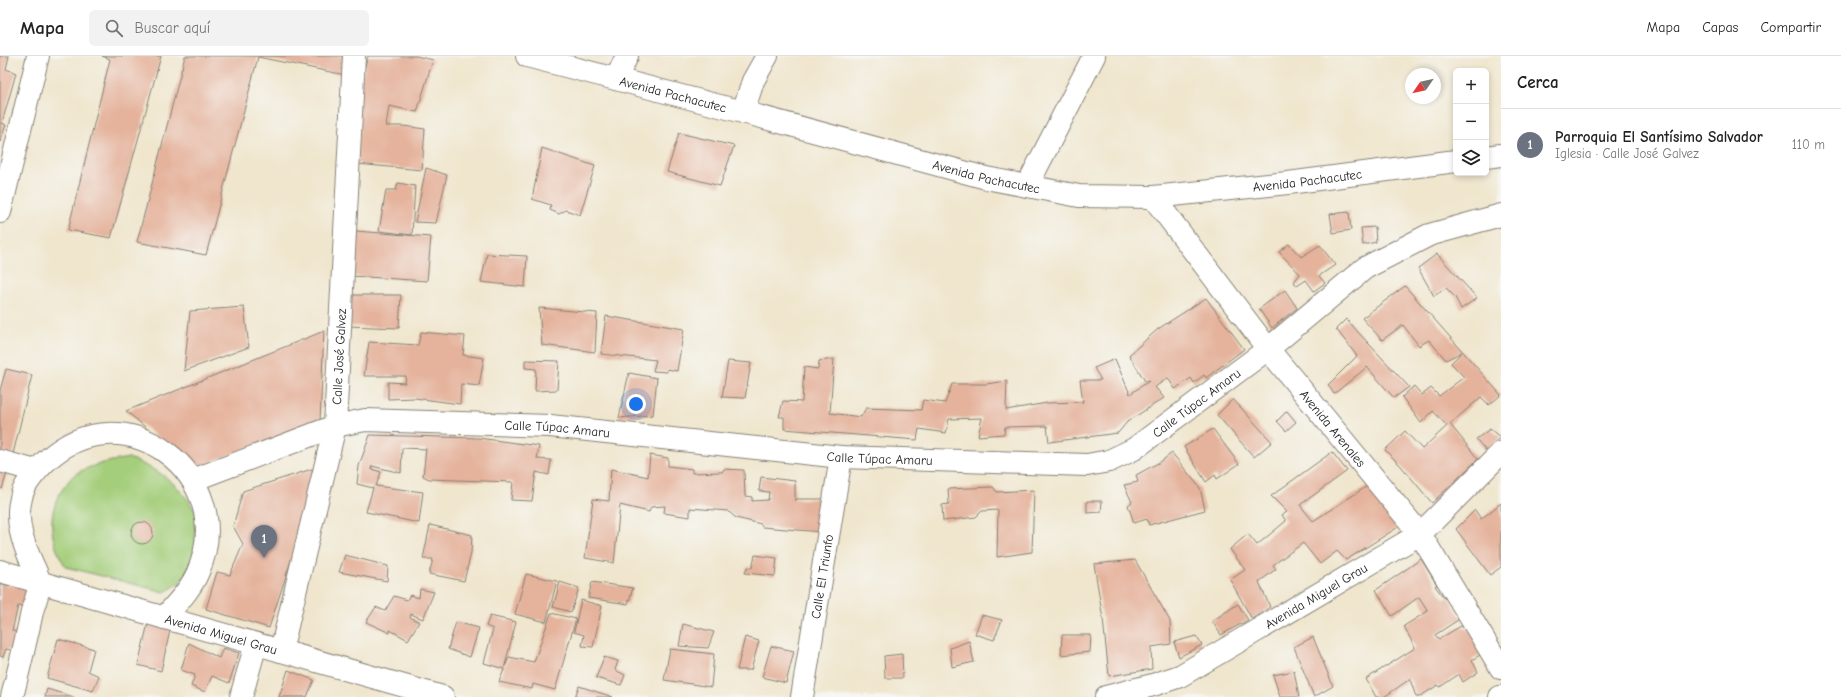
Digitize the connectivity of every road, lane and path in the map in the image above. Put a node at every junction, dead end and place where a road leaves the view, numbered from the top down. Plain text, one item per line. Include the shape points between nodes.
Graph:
1 (38, 56) edge
2 (354, 56) edge
3 (527, 56) edge
4 (627, 56) edge
5 (767, 56) edge
6 (1094, 56) edge
7 (616, 79) junction
8 (743, 112) junction
9 (1501, 155) edge
10 (1489, 157) edge
11 (1453, 161) edge
12 (1027, 186) junction
13 (1153, 197) junction
14 (0, 212) edge
15 (1501, 215) edge
16 (1268, 349) junction
17 (336, 426) junction
18 (1501, 453) edge
19 (841, 457) junction
20 (0, 461) edge
21 (36, 471) junction
22 (193, 480) junction
23 (1420, 534) junction
24 (0, 571) edge
25 (40, 582) junction
26 (164, 618) junction
27 (256, 644) junction
28 (282, 651) junction
29 (1501, 668) edge
30 (413, 693) edge
31 (12, 697) edge
32 (242, 697) edge
33 (443, 697) edge
34 (802, 697) edge
35 (1106, 697) edge

1 - 14 street
2 - 17 street, Calle José Galvez
3 - 7 street, Avenida Pachacutec
4 - 7 street
5 - 8 street via 753,81
6 - 12 street
7 - 8 street, Avenida Pachacutec
8 - 12 street, Avenida Pachacutec via 986,178
9 - 10 street
11 - 13 street, Avenida Pachacutec via 1288,183
12 - 13 street, Avenida Pachacutec via 1079,196
13 - 16 street, Avenida Arenales
15 - 16 street, Calle Túpac Amaru via 1429,235 1365,268
16 - 19 street, Calle Túpac Amaru via 1134,449 1110,461 1087,465
16 - 23 street, Avenida Arenales
17 - 19 street, Calle Túpac Amaru via 365,420 550,426
17 - 22 street, Calle Túpac Amaru
17 - 28 street, Calle José Galvez
18 - 23 street, Avenida Miguel Grau
19 - 34 street, Calle El Triunfo
20 - 21 street
21 - 22 street via 58,450 86,437 116,434 146,440 173,456
21 - 25 street via 21,498 19,521 23,542
22 - 26 street via 205,508 207,541 198,572
23 - 29 street, Avenida Arenales
23 - 35 street, Avenida Miguel Grau via 1180,676 1153,686
24 - 25 street, Avenida Miguel Grau
25 - 26 street, Avenida Miguel Grau
25 - 31 street
26 - 27 street, Avenida Miguel Grau
27 - 28 street, Avenida Miguel Grau
27 - 32 street
28 - 30 street, Avenida Miguel Grau
30 - 33 street, Avenida Miguel Grau

